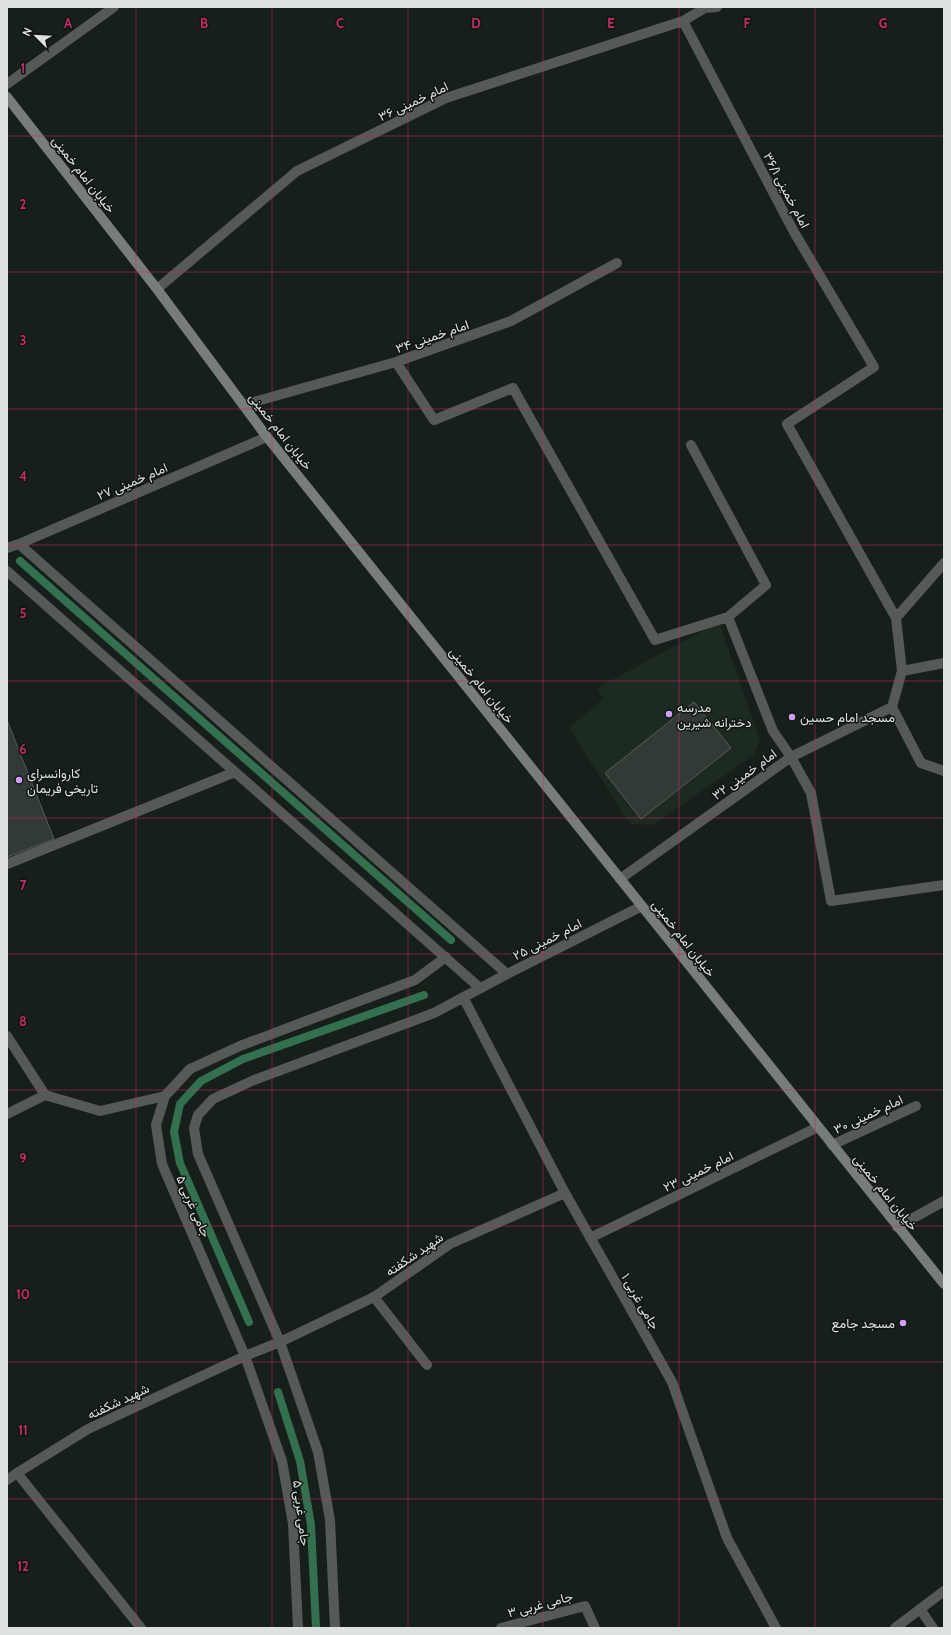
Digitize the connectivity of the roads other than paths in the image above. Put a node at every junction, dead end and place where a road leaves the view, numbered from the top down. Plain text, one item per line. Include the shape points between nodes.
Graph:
1 (114, 7) edge
2 (717, 7) edge
3 (705, 8) edge
4 (684, 21) junction
5 (7, 84) edge
6 (7, 96) edge
7 (617, 263) dead end
8 (157, 289) junction
9 (396, 362) junction
10 (243, 405) junction
11 (267, 437) junction
12 (691, 445) dead end
13 (19, 544) junction
14 (7, 548) edge
15 (944, 563) edge
16 (7, 571) edge
17 (728, 617) junction
18 (896, 618) junction
19 (944, 663) edge
20 (902, 671) junction
21 (892, 708) junction
22 (791, 757) junction
23 (944, 771) edge
24 (236, 772) junction
25 (7, 864) edge
26 (620, 879) junction
27 (944, 885) edge
28 (642, 906) junction
29 (446, 958) junction
30 (507, 974) junction
31 (480, 988) junction
32 (463, 997) junction
33 (7, 1036) edge
34 (45, 1095) junction
35 (165, 1096) junction
36 (916, 1106) dead end
37 (7, 1114) edge
38 (818, 1127) junction
39 (832, 1145) junction
40 (565, 1194) junction
41 (944, 1201) edge
42 (897, 1227) junction
43 (590, 1238) junction
44 (944, 1284) edge
45 (374, 1296) junction
46 (280, 1342) junction
47 (245, 1356) junction
48 (427, 1365) dead end
49 (17, 1473) junction
50 (7, 1480) edge
51 (944, 1591) edge
52 (920, 1609) junction
53 (141, 1628) edge
54 (298, 1628) edge
55 (335, 1628) edge
56 (501, 1628) edge
57 (595, 1628) edge
58 (776, 1628) edge
59 (896, 1628) edge
60 (933, 1628) edge

1 - 5 street
2 - 3 street, امام خمینی ۳۶
3 - 4 street, امام خمینی ۳۶
4 - 8 street, امام خمینی ۳۶ via 446,98 297,171
4 - 18 street, امام خمینی ۳۶/۱ via 794,232 874,367 787,424
6 - 8 street, خیابان امام خمینی
7 - 9 street, امام خمینی ۳۴ via 511,322
8 - 10 street, خیابان امام خمینی
9 - 10 street, امام خمینی ۳۴
9 - 17 street via 434,420 513,388 655,640
10 - 11 street, خیابان امام خمینی
11 - 13 street, امام خمینی ۲۷
11 - 26 street, خیابان امام خمینی
12 - 17 street via 766,585
13 - 14 street, امام خمینی ۲۷
13 - 30 street
15 - 18 street
16 - 24 street
17 - 22 street via 773,731
18 - 20 street
19 - 20 street
20 - 21 street
21 - 22 street, امام خمینی ۳۲
21 - 23 street via 921,763
22 - 26 street, امام خمینی ۳۲
22 - 27 street via 810,793 830,901
24 - 25 street
24 - 29 street
26 - 28 street, خیابان امام خمینی
28 - 30 street, امام خمینی ۲۵
28 - 38 street, خیابان امام خمینی
29 - 31 street
29 - 35 street, جامی غربی ۵ via 415,980 240,1046 190,1069
30 - 31 street, امام خمینی ۲۵
31 - 32 street, امام خمینی ۲۵
32 - 40 street, جامی غربی ۱
32 - 46 street, جامی غربی ۵ via 434,1013 254,1080 213,1099 198,1115 194,1128 198,1154
33 - 34 street
34 - 35 street via 100,1111
34 - 37 street
35 - 47 street, جامی غربی ۵ via 156,1125 162,1164
36 - 39 street, امام خمینی ۳۰
38 - 39 street, خیابان امام خمینی
38 - 43 street, امام خمینی ۲۳
39 - 42 street, خیابان امام خمینی
40 - 43 street, جامی غربی ۱
40 - 45 street, شهید شکفته via 450,1244
41 - 42 street
42 - 44 street, خیابان امام خمینی
43 - 58 street, جامی غربی ۱ via 672,1382 727,1538
45 - 46 street, شهید شکفته
45 - 48 street
46 - 47 street, شهید شکفته
46 - 55 street, جامی غربی ۵ via 318,1452 330,1520
47 - 49 street, شهید شکفته via 88,1429
47 - 54 street, جامی غربی ۵ via 282,1461 293,1524
49 - 50 street, شهید شکفته
49 - 53 street
51 - 52 street
52 - 59 street
52 - 60 street
56 - 57 street, جامی غربی ۳ via 585,1606

